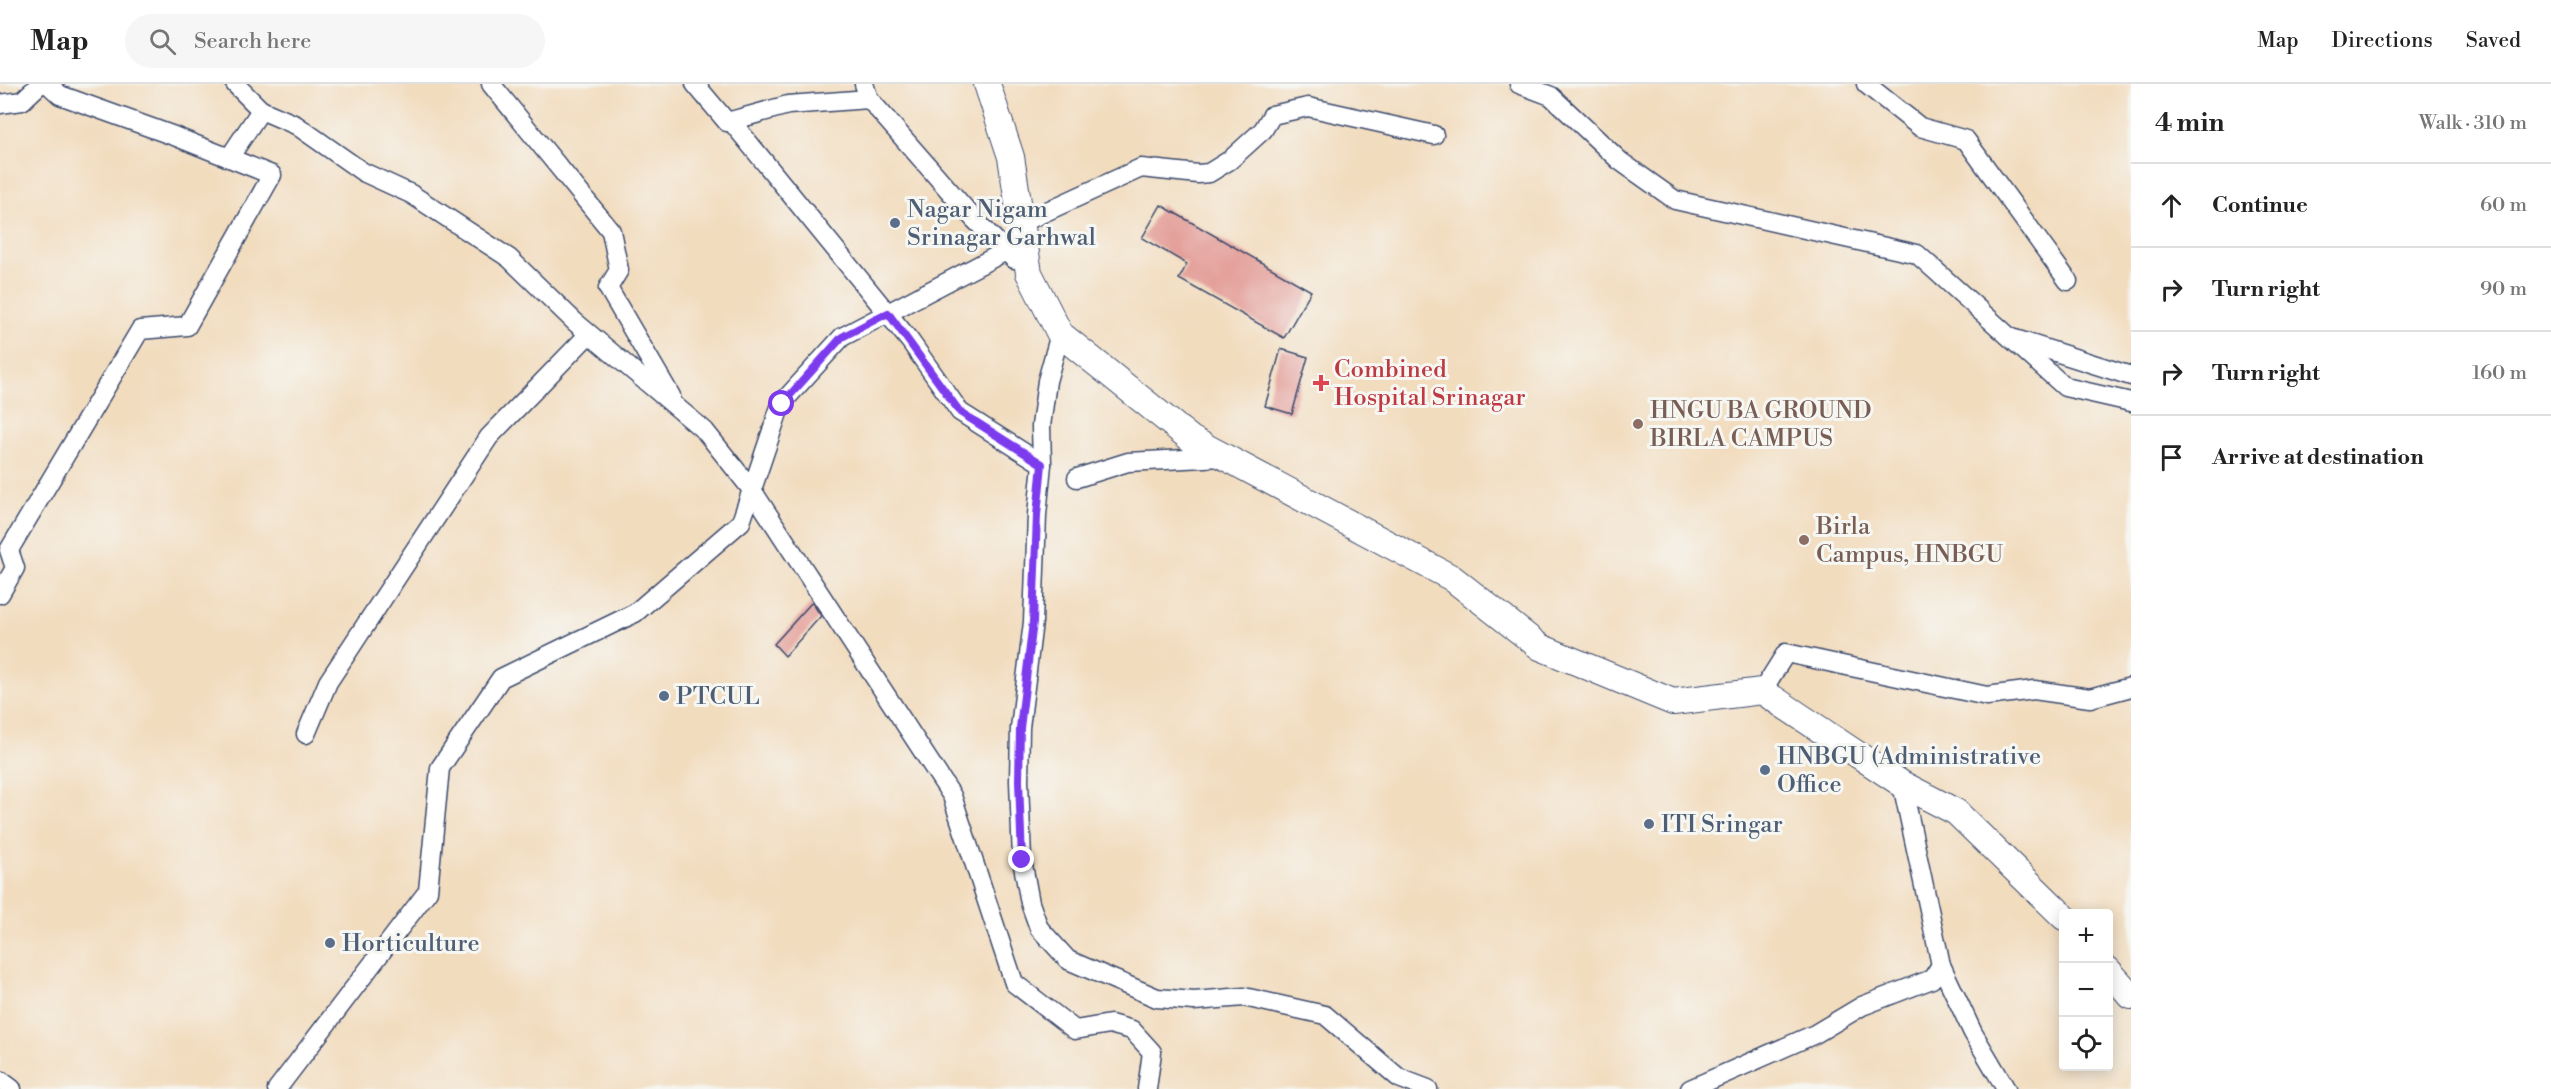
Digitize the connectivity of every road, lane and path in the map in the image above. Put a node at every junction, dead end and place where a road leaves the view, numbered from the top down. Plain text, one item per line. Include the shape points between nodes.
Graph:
1 (40, 84) edge
2 (48, 84) edge
3 (235, 84) edge
4 (491, 84) edge
5 (696, 84) edge
6 (987, 84) edge
7 (1519, 84) edge
8 (1866, 84) edge
9 (866, 92) edge
10 (0, 104) edge
11 (261, 110) junction
12 (731, 121) junction
13 (1434, 135) dead end
14 (229, 158) junction
15 (1021, 223) junction
16 (1006, 250) junction
17 (1029, 273) junction
18 (2068, 281) dead end
19 (888, 313) junction
20 (589, 334) junction
21 (1060, 334) junction
22 (2007, 336) junction
23 (2131, 376) edge
24 (2131, 402) edge
25 (678, 408) junction
26 (1225, 457) junction
27 (1042, 464) junction
28 (1077, 478) dead end
29 (752, 490) junction
30 (0, 594) edge
31 (2131, 687) edge
32 (1762, 691) junction
33 (306, 734) dead end
34 (1902, 784) junction
35 (2059, 912) edge
36 (1941, 965) junction
37 (2113, 975) edge
38 (2131, 996) edge
39 (0, 1080) edge
40 (12, 1089) edge
41 (277, 1089) edge
42 (1147, 1089) edge
43 (1428, 1089) edge
44 (1690, 1089) edge
45 (2006, 1089) edge

1 - 10 street via 22,101
2 - 14 street via 60,95
3 - 11 street
4 - 25 street via 611,231 619,270 608,288
5 - 12 street via 727,122
6 - 15 highway via 1011,157
7 - 22 street via 1551,96 1620,161 1676,200 1917,254
8 - 18 street via 1920,128 1966,140
9 - 12 street via 788,105
9 - 16 street via 974,219
11 - 14 street
11 - 20 street via 296,125 363,172 411,194 509,258
12 - 19 street
13 - 15 street via 1308,107 1272,115 1263,130 1209,173 1142,168
14 - 30 street via 272,175 187,326 140,330 9,550 15,568
15 - 17 highway
16 - 17 street
16 - 19 street
17 - 21 highway
19 - 27 street via 960,412
19 - 29 street via 842,337 782,404
20 - 25 street
20 - 33 street via 489,437 328,682
21 - 26 highway via 1191,439
21 - 27 street via 1047,381 1041,426
22 - 23 street
22 - 24 street via 2065,387
25 - 29 street via 705,431
26 - 28 street via 1128,462
26 - 32 highway via 1452,578 1540,647 1673,702
27 - 43 street via 1019,781 1024,874 1039,928 1068,960 1157,998 1194,1001 1244,997 1325,1015 1399,1078
29 - 41 street via 741,522 635,613 501,678 440,768 428,891
29 - 42 street via 952,796 1014,983 1075,1030 1110,1024 1132,1030 1152,1052
31 - 32 street via 2090,698 2034,690 1987,696 1786,653
32 - 34 highway
34 - 35 highway via 1956,812
34 - 36 street
36 - 44 street via 1932,979 1862,1006 1815,1034
36 - 45 street via 1973,1033
37 - 38 highway
39 - 40 street

